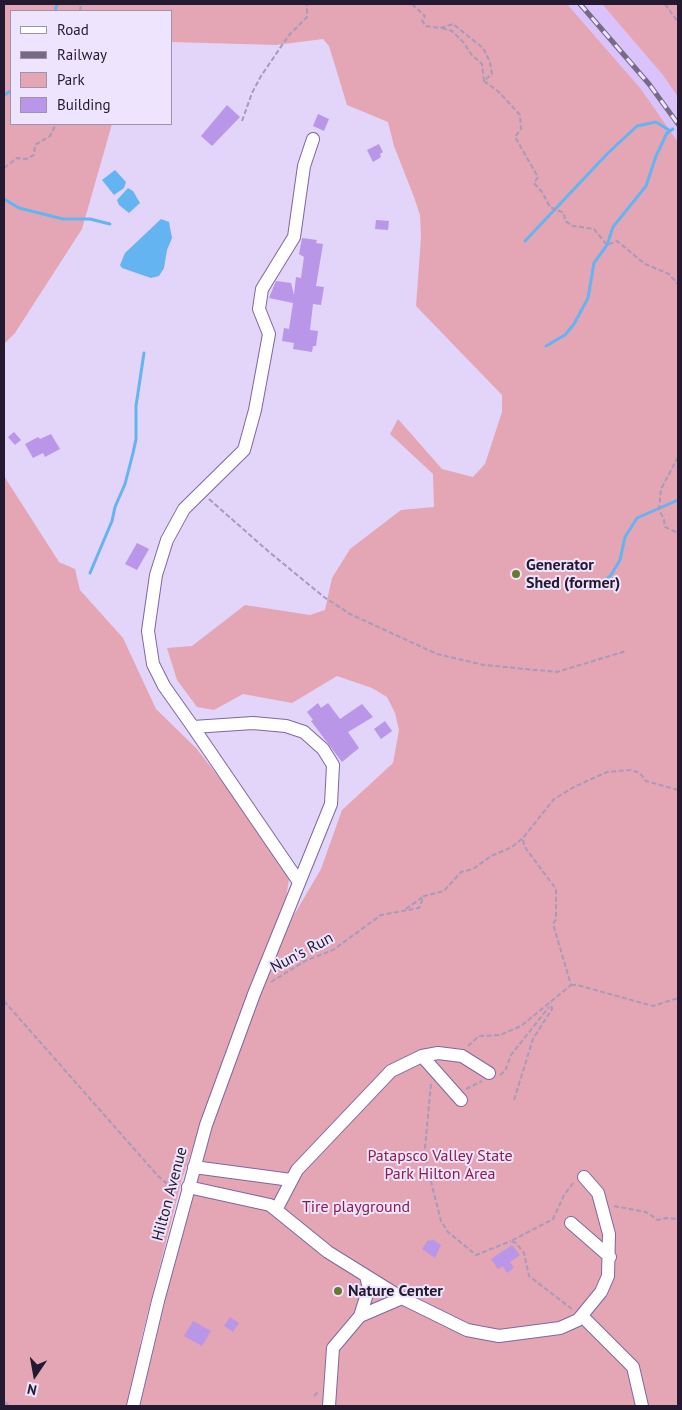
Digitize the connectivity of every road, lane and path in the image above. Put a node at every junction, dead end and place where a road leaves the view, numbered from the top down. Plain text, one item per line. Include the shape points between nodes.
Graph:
1 (307, 4) edge
2 (412, 4) edge
3 (665, 4) edge
4 (678, 22) edge
5 (440, 28) junction
6 (484, 81) junction
7 (242, 121) dead end
8 (56, 125) edge
9 (313, 139) dead end
10 (4, 168) edge
11 (678, 284) edge
12 (678, 457) edge
13 (201, 491) junction
14 (678, 533) edge
15 (626, 650) dead end
16 (193, 727) junction
17 (678, 790) edge
18 (523, 838) junction
19 (299, 882) junction
20 (424, 896) junction
21 (405, 910) junction
22 (259, 980) junction
23 (571, 986) junction
24 (678, 998) edge
25 (4, 1001) edge
26 (551, 1003) junction
27 (422, 1056) junction
28 (462, 1056) junction
29 (502, 1075) dead end
30 (484, 1077) joint
31 (430, 1078) dead end
32 (461, 1096) joint
33 (514, 1100) dead end
34 (194, 1167) junction
35 (579, 1179) joint
36 (291, 1180) junction
37 (187, 1193) junction
38 (601, 1200) junction
39 (276, 1210) junction
40 (678, 1219) edge
41 (572, 1223) dead end
42 (511, 1241) junction
43 (610, 1257) junction
44 (366, 1276) junction
45 (402, 1298) junction
46 (566, 1304) dead end
47 (360, 1316) junction
48 (582, 1316) junction
49 (4, 1402) edge
50 (11, 1406) edge
51 (133, 1406) edge
52 (329, 1406) edge
53 (642, 1406) edge

1 - 7 path via 307,17 289,35 261,76
2 - 5 path via 425,16 422,20 425,26
3 - 4 path
5 - 6 path via 452,31 482,64
5 - 6 path via 453,24 483,48 492,74
6 - 11 path via 520,115 522,129 515,137 538,177 534,182 546,203 553,210 564,213 565,221 573,226 594,229 607,244 617,241 645,264 669,274
8 - 10 path via 50,136 35,145 34,155 26,159 17,158
9 - 13 street via 304,166 294,237 262,289 258,309 269,334 244,450
12 - 14 path via 661,489 659,509 665,527
13 - 15 path via 324,597 367,622 437,654 484,665 557,672
13 - 16 street via 184,509 167,540 156,575 148,631 153,664 164,686
16 - 19 street
16 - 19 street, Hilton Avenue via 253,723 280,725 304,732 323,749 333,765 332,804
17 - 18 path, Nun's Run via 646,781 640,773 632,770 607,772 554,799
18 - 20 path, Nun's Run via 473,869 462,872 444,891
18 - 23 path via 524,846 556,889 554,924
19 - 22 street, Hilton Avenue
20 - 21 path
20 - 21 path, Nun's Run via 418,908
21 - 22 path, Nun's Run via 381,915 333,950 305,961 275,980 268,983
22 - 34 street, Hilton Avenue
23 - 24 path via 653,1006
23 - 26 path
25 - 37 path via 158,1176
26 - 28 path via 521,1026 500,1035 479,1036
26 - 29 path via 511,1055
26 - 33 path via 552,1009 533,1039
27 - 28 street via 438,1053
27 - 32 street
27 - 36 street via 391,1071 379,1081
28 - 30 street
30 - 32 path
31 - 42 path via 425,1148 441,1221 448,1232 476,1254
34 - 36 street
34 - 37 street, Hilton Avenue
35 - 38 street
35 - 42 path via 564,1195 553,1219
36 - 39 street
37 - 39 street via 258,1201
37 - 51 street, Hilton Avenue
38 - 40 path via 613,1206 646,1212 658,1220
38 - 43 street via 609,1234
39 - 44 street via 328,1252
41 - 43 street
42 - 46 path via 516,1242 524,1253 530,1276
43 - 48 street via 602,1292
44 - 45 street
44 - 47 street via 369,1288
45 - 47 street via 372,1308
45 - 48 street via 467,1330 491,1336 543,1332 560,1328
47 - 52 street via 333,1348
48 - 53 street via 633,1367
49 - 50 path

